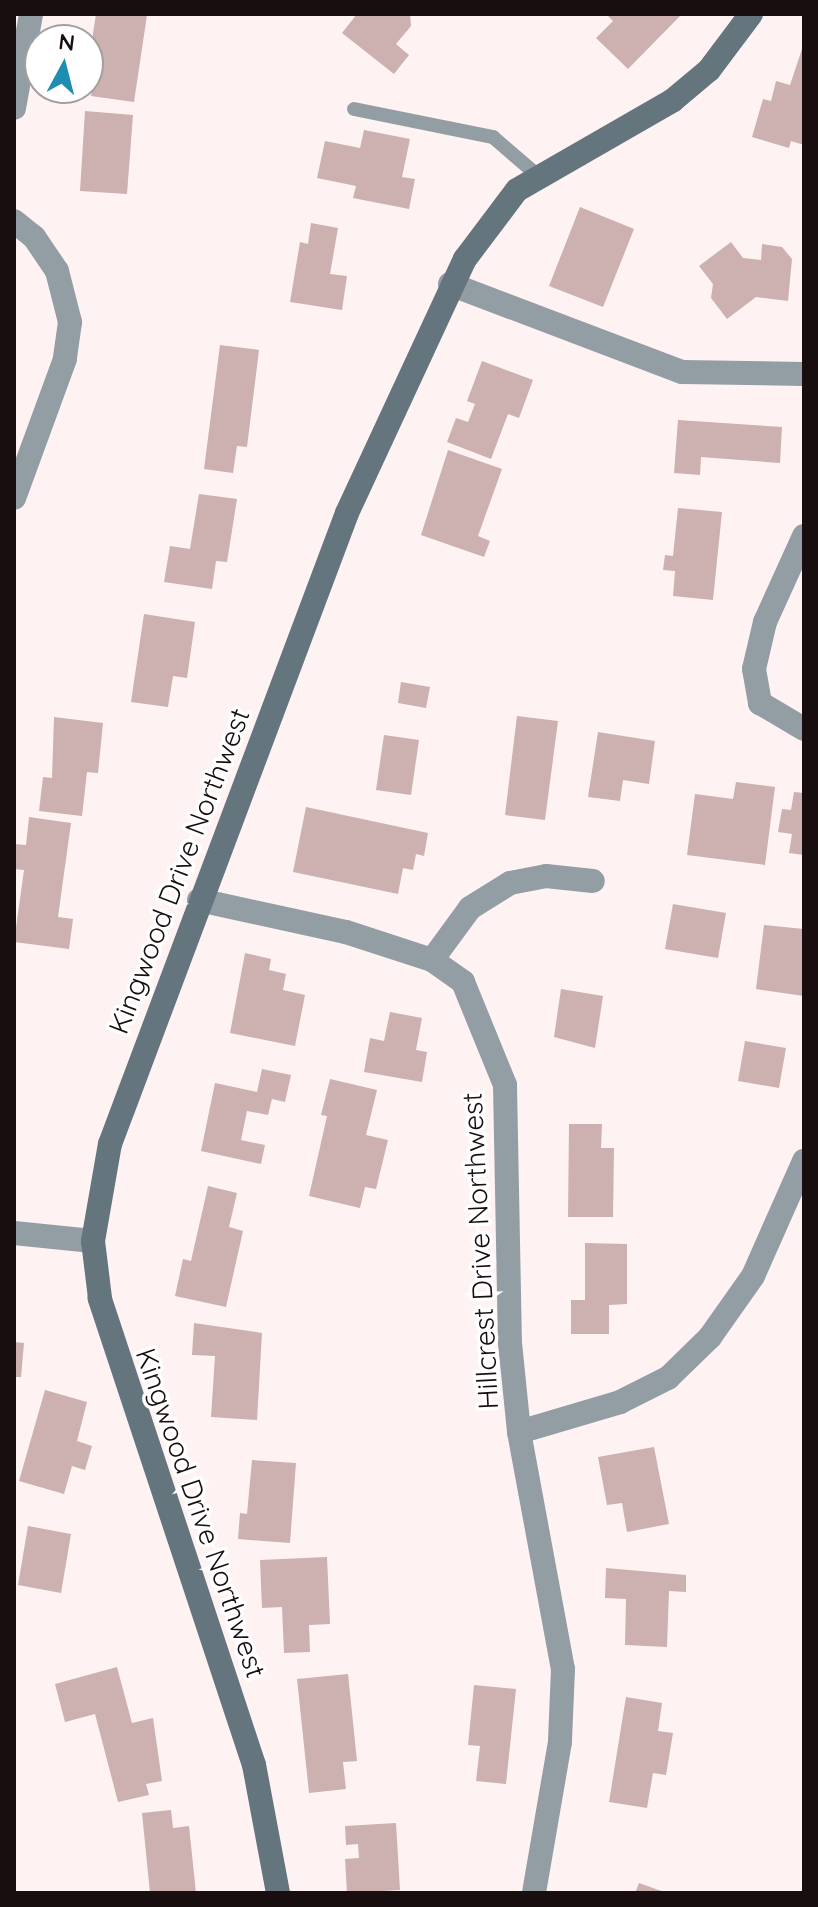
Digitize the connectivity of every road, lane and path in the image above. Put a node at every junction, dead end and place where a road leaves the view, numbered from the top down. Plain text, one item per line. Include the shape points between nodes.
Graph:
1 (31, 14) edge
2 (751, 14) edge
3 (14, 108) edge
4 (354, 109) dead end
5 (537, 175) junction
6 (14, 221) edge
7 (450, 284) junction
8 (804, 374) edge
9 (14, 498) edge
10 (804, 536) edge
11 (804, 729) edge
12 (593, 881) dead end
13 (199, 900) junction
14 (432, 960) junction
15 (804, 1161) edge
16 (14, 1233) edge
17 (93, 1241) junction
18 (519, 1432) junction
19 (278, 1893) edge
20 (534, 1893) edge

1 - 3 street
2 - 5 street, Kingwood Drive Northwest via 709,70 672,101
4 - 5 lane via 493,137
5 - 7 street, Kingwood Drive Northwest via 483,229
6 - 9 street via 34,237 57,271 70,322 65,359
7 - 8 street via 682,372
7 - 13 street, Kingwood Drive Northwest via 347,513
10 - 11 street via 765,622 754,669 760,703
12 - 14 street via 546,876 510,883 470,908
13 - 14 street, Hillcrest Drive Northwest via 346,932
13 - 17 street, Kingwood Drive Northwest via 110,1144
14 - 18 street, Hillcrest Drive Northwest via 463,982 505,1085 510,1343
15 - 18 street via 753,1276 710,1337 668,1378 620,1402
16 - 17 street
17 - 19 street, Kingwood Drive Northwest via 114,1350 254,1765
18 - 20 street, Hillcrest Drive Northwest via 563,1669 560,1742

